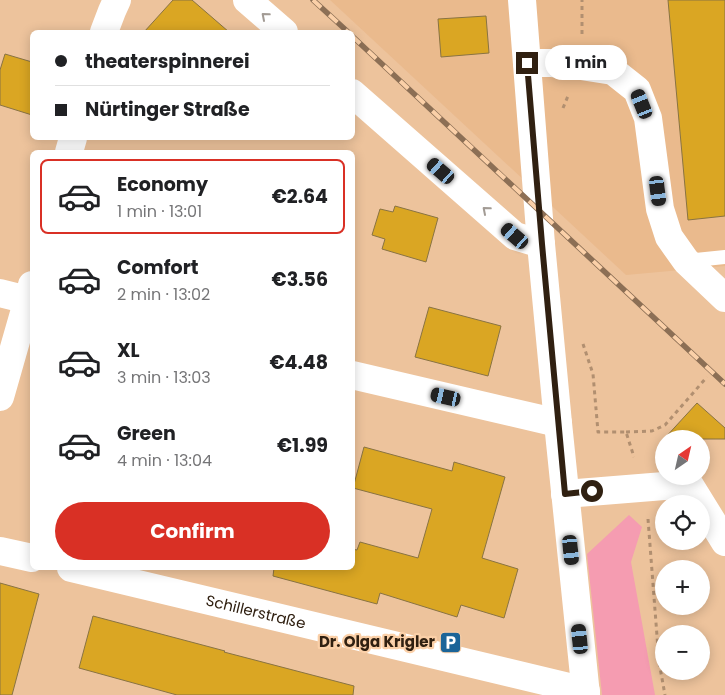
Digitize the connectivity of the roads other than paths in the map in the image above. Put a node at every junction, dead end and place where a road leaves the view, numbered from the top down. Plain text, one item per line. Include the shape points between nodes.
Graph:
1 (117, 0) edge
2 (247, 0) edge
3 (522, 0) edge
4 (105, 30) edge
5 (282, 30) edge
6 (527, 63) junction
7 (355, 96) edge
8 (542, 244) junction
9 (725, 258) edge
10 (686, 261) junction
11 (0, 293) edge
12 (30, 295) edge
13 (30, 298) edge
14 (725, 298) edge
15 (355, 376) edge
16 (0, 397) edge
17 (558, 423) junction
18 (565, 494) junction
19 (725, 542) edge
20 (0, 550) edge
21 (30, 558) edge
22 (79, 570) edge
23 (586, 693) edge

1 - 4 street
5 -> 2 street
3 - 6 street
6 - 8 street
6 - 10 street via 581,66 613,72 637,90 648,118 660,209 669,237
8 -> 7 street via 515,236
8 - 17 street
9 - 10 lane
10 - 14 street
11 - 12 street
13 - 16 street
15 - 17 street
17 - 18 street
18 - 19 street via 689,484
18 - 23 street
20 - 21 street
22 - 23 street, Schillerstraße

